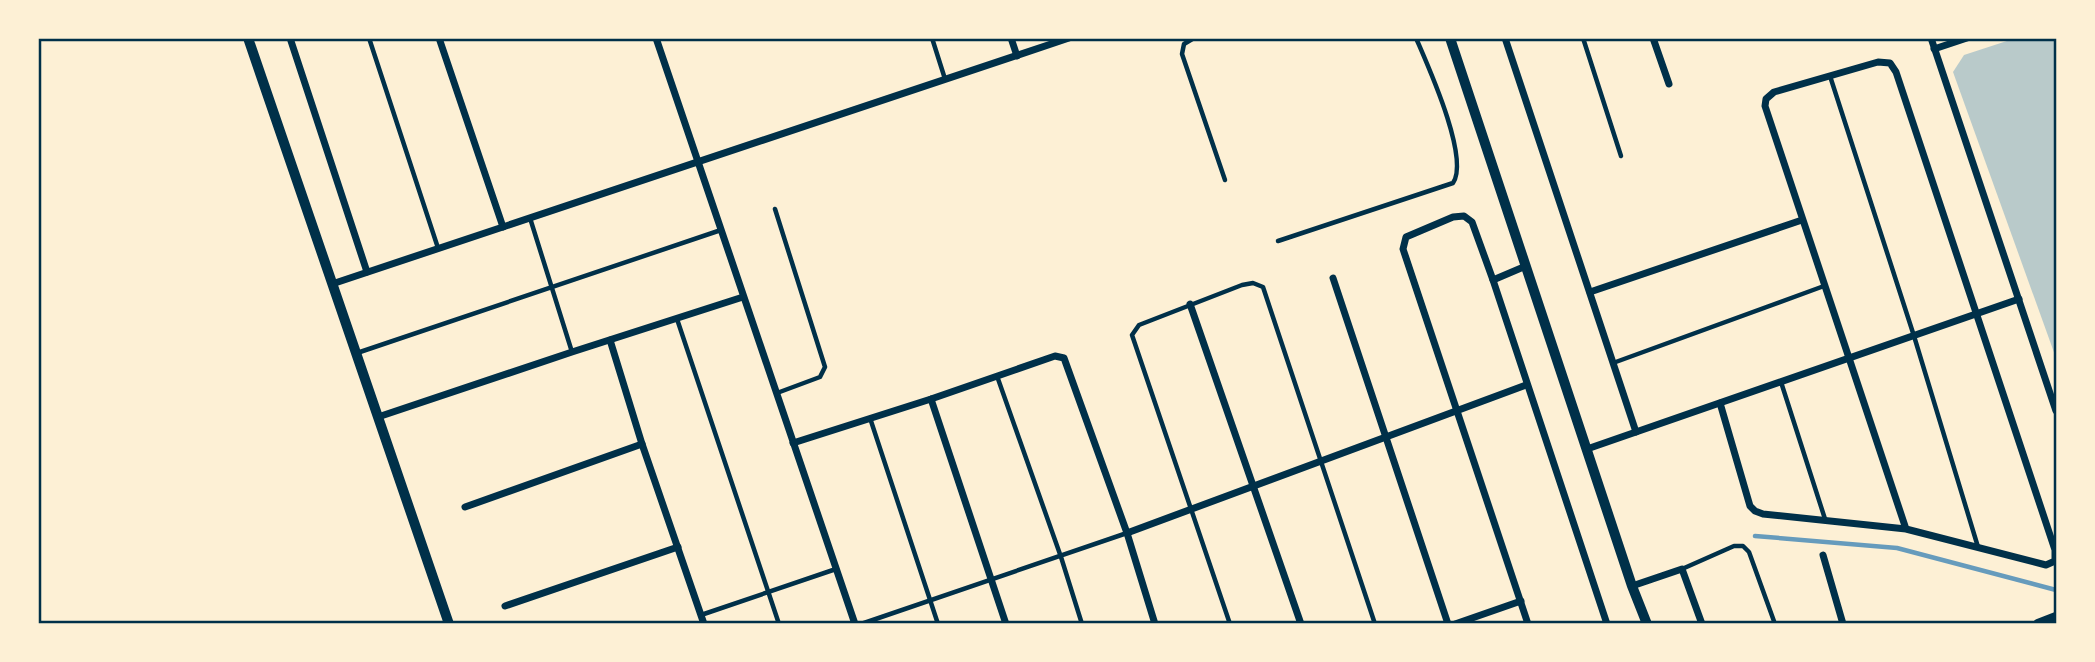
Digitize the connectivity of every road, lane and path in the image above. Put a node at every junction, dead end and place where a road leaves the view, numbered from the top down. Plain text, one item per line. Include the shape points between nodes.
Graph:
1 (248, 38) edge
2 (290, 38) edge
3 (369, 38) edge
4 (439, 38) edge
5 (656, 38) edge
6 (932, 38) edge
7 (1011, 38) edge
8 (1069, 38) edge
9 (1194, 38) edge
10 (1416, 38) edge
11 (1450, 38) edge
12 (1505, 38) edge
13 (1583, 38) edge
14 (1653, 38) edge
15 (1931, 38) edge
16 (1968, 38) edge
17 (1934, 49) junction
18 (1017, 56) junction
19 (1830, 76) junction
20 (946, 79) junction
21 (1669, 84) dead end
22 (1621, 156) dead end
23 (698, 162) junction
24 (1225, 180) dead end
25 (775, 209) dead end
26 (530, 218) junction
27 (1802, 220) junction
28 (503, 227) junction
29 (721, 230) junction
30 (1278, 241) dead end
31 (438, 248) junction
32 (1526, 266) junction
33 (367, 272) junction
34 (1333, 278) dead end
35 (1493, 280) junction
36 (332, 284) junction
37 (1824, 286) junction
38 (552, 288) junction
39 (1590, 292) junction
40 (743, 297) junction
41 (2019, 299) junction
42 (1190, 304) junction
43 (1978, 314) junction
44 (677, 318) junction
45 (1914, 336) junction
46 (610, 340) junction
47 (572, 352) junction
48 (356, 353) junction
49 (1850, 358) junction
50 (1613, 363) junction
51 (997, 376) junction
52 (1781, 382) junction
53 (1526, 385) junction
54 (776, 393) junction
55 (931, 399) junction
56 (1720, 403) junction
57 (1458, 411) junction
58 (2056, 411) edge
59 (378, 417) junction
60 (870, 418) junction
61 (1636, 432) junction
62 (1385, 439) junction
63 (793, 443) junction
64 (642, 444) junction
65 (1587, 449) junction
66 (1321, 462) junction
67 (1254, 486) junction
68 (464, 507) dead end
69 (1191, 511) junction
70 (1825, 519) junction
71 (1906, 529) junction
72 (1126, 533) junction
73 (678, 547) junction
74 (1978, 548) junction
75 (1823, 555) dead end
76 (1061, 557) junction
77 (836, 569) junction
78 (1682, 569) junction
79 (991, 580) junction
80 (1632, 586) junction
81 (768, 592) junction
82 (931, 600) junction
83 (1521, 601) junction
84 (505, 606) dead end
85 (2056, 617) edge
86 (702, 619) edge
87 (449, 624) edge
88 (779, 624) edge
89 (855, 624) edge
90 (861, 624) edge
91 (938, 624) edge
92 (1006, 624) edge
93 (1082, 624) edge
94 (1155, 624) edge
95 (1230, 624) edge
96 (1301, 624) edge
97 (1376, 624) edge
98 (1448, 624) edge
99 (1455, 624) edge
100 (1528, 624) edge
101 (1607, 624) edge
102 (1647, 624) edge
103 (1702, 624) edge
104 (1775, 624) edge
105 (1843, 624) edge
106 (2038, 624) edge

1 - 36 street
2 - 33 street
3 - 31 lane
4 - 28 street
5 - 23 street
6 - 20 lane
7 - 18 street
8 - 18 street
9 - 24 lane via 1184,44 1182,54
10 - 30 lane via 1456,150 1453,183
11 - 32 street
12 - 39 street
13 - 22 lane
14 - 21 street
15 - 17 street
16 - 17 street
17 - 41 street
18 - 20 street
19 - 27 street via 1774,92 1766,99
19 - 43 street via 1878,62 1889,63 1896,72
19 - 45 lane
20 - 23 street
23 - 26 street
23 - 29 street
25 - 54 lane via 825,367 820,377
26 - 28 street
26 - 38 lane
27 - 37 street
27 - 39 street
28 - 31 street
29 - 38 lane
29 - 40 street
31 - 33 street
32 - 35 street
32 - 65 street
33 - 36 street
34 - 62 street
35 - 53 street
35 - 57 street via 1472,222 1464,216 1410,234 1402,244
36 - 48 street
37 - 49 street
37 - 50 lane
38 - 47 lane
38 - 48 lane
39 - 50 street
40 - 44 street
40 - 54 street
41 - 43 street
41 - 58 street
42 - 66 lane via 1242,285 1263,287
42 - 67 street
42 - 69 lane via 1139,325 1132,335
43 - 45 street
43 - 74 street via 2055,561 2046,565
44 - 46 street
44 - 81 lane
45 - 49 street
45 - 74 lane
46 - 47 street
46 - 64 street
47 - 59 street
48 - 59 street
49 - 52 street
49 - 71 street
50 - 61 street
51 - 55 street
51 - 72 street via 1055,356 1065,358
51 - 76 lane
52 - 56 street
52 - 70 lane
53 - 57 street
53 - 101 street
54 - 63 street
55 - 60 street
55 - 79 street
56 - 61 street
56 - 70 street via 1750,506 1763,514
57 - 62 street
57 - 83 street
59 - 87 street
60 - 63 street
60 - 82 lane
61 - 65 street
62 - 66 street
62 - 98 street
63 - 77 street
64 - 68 street
64 - 73 street
65 - 80 street
66 - 67 street
66 - 97 lane
67 - 69 street
67 - 96 street
69 - 72 street
69 - 95 lane
70 - 71 street
71 - 74 street
72 - 76 lane
72 - 94 street
73 - 84 street
73 - 86 street
75 - 105 street
76 - 79 lane
76 - 93 lane
77 - 81 lane
77 - 89 street
78 - 80 street
78 - 103 street
78 - 104 lane via 1743,546
79 - 82 lane
79 - 92 street
80 - 102 street
81 - 86 lane
81 - 88 lane
82 - 90 lane
82 - 91 lane
83 - 99 street
83 - 100 street
85 - 106 street

